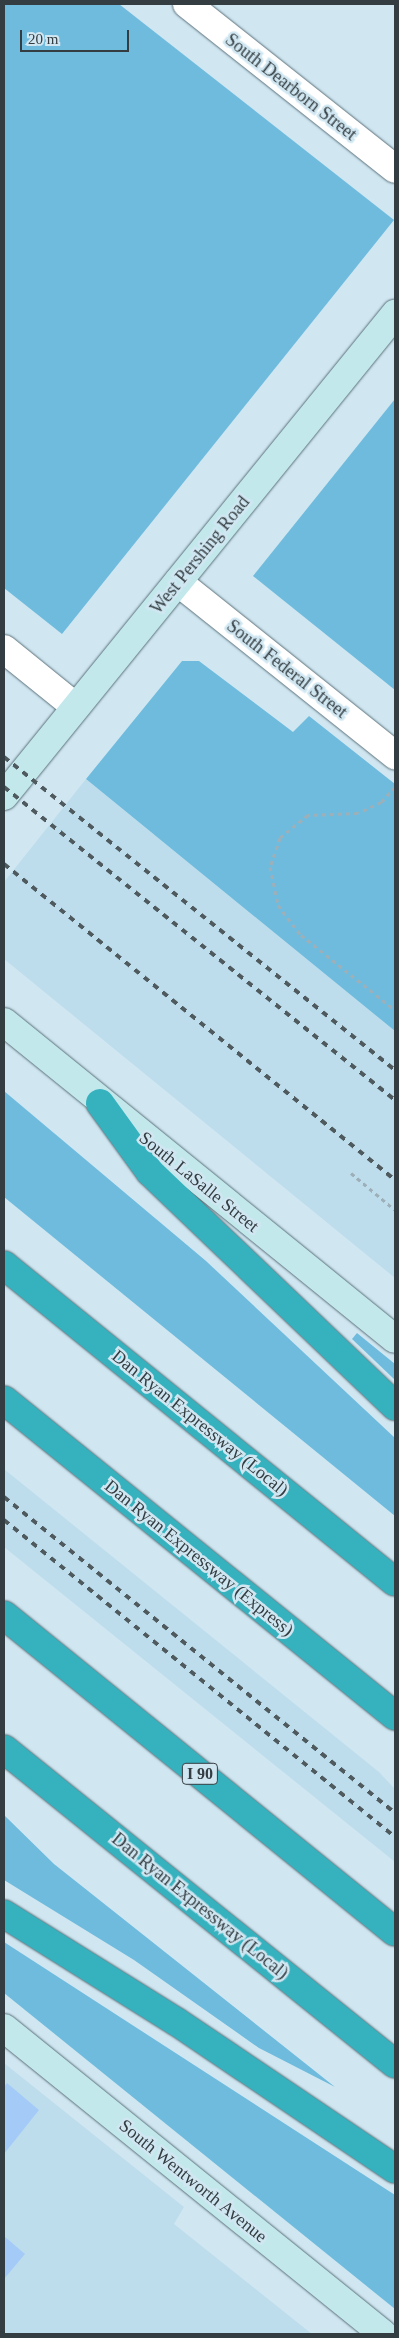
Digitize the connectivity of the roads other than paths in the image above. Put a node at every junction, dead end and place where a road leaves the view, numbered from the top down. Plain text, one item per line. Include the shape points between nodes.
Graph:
1 (186, 4) edge
2 (395, 169) edge
3 (395, 314) edge
4 (178, 582) junction
5 (4, 649) edge
6 (76, 707) junction
7 (395, 755) edge
8 (4, 796) edge
9 (4, 1022) edge
10 (100, 1103) junction
11 (4, 1265) edge
12 (395, 1339) edge
13 (4, 1400) edge
14 (395, 1406) edge
15 (395, 1582) edge
16 (4, 1615) edge
17 (395, 1716) edge
18 (4, 1748) edge
19 (4, 1914) edge
20 (395, 1932) edge
21 (4, 2028) edge
22 (395, 2064) edge
23 (395, 2169) edge
24 (383, 2334) edge

1 - 2 street, South Dearborn Street
3 - 4 main road, West Pershing Road
4 - 6 main road, West Pershing Road
4 - 7 street, South Federal Street
5 - 6 street
6 - 8 main road, West Pershing Road
9 - 10 main road, South LaSalle Street
10 - 12 main road, South LaSalle Street
10 - 14 highway via 150,1172
11 - 15 highway, Dan Ryan Expressway (Local)
13 - 17 highway, Dan Ryan Expressway (Express)
16 - 20 highway, I 90
18 - 22 highway, Dan Ryan Expressway (Local)
19 - 23 highway via 177,2022
21 - 24 main road, South Wentworth Avenue

